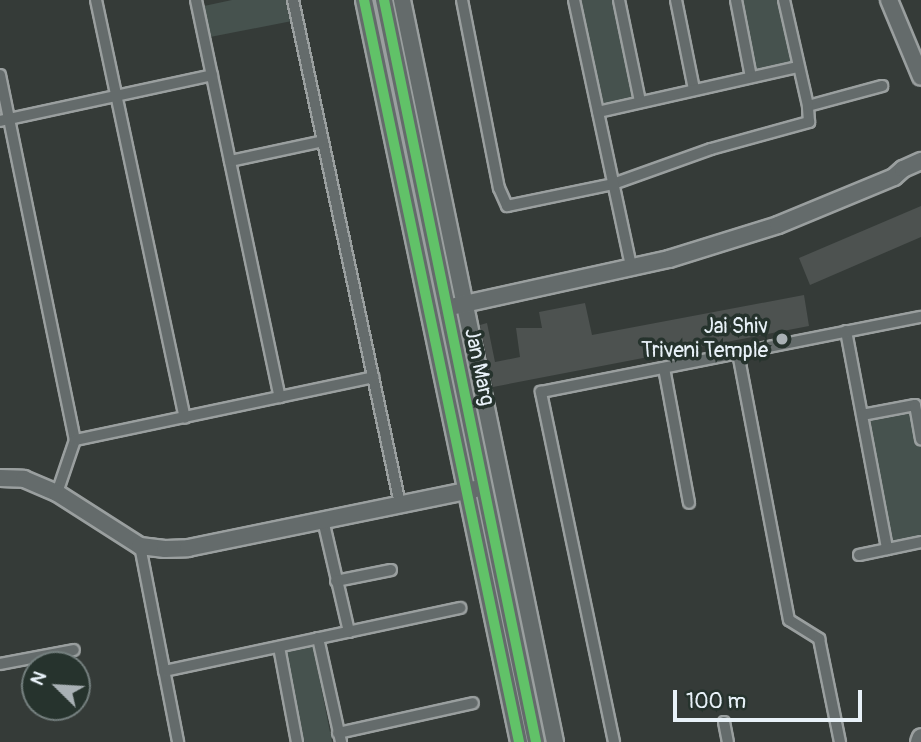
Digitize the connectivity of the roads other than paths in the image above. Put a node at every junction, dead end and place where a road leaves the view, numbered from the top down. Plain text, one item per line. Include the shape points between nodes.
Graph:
1 (96, 0) edge
2 (196, 0) edge
3 (293, 0) edge
4 (364, 0) edge
5 (384, 0) edge
6 (402, 0) edge
7 (462, 0) edge
8 (574, 0) edge
9 (619, 0) edge
10 (676, 0) edge
11 (736, 0) edge
12 (784, 0) edge
13 (889, 0) edge
14 (797, 67) junction
15 (0, 75) edge
16 (212, 75) junction
17 (751, 76) junction
18 (921, 77) edge
19 (882, 86) dead end
20 (694, 89) junction
21 (117, 95) junction
22 (640, 101) junction
23 (808, 106) junction
24 (598, 112) junction
25 (5, 120) edge
26 (323, 141) junction
27 (230, 161) junction
28 (921, 161) edge
29 (921, 172) edge
30 (894, 177) junction
31 (613, 184) junction
32 (631, 267) junction
33 (465, 304) junction
34 (447, 308) junction
35 (429, 312) junction
36 (921, 317) edge
37 (846, 331) junction
38 (738, 353) junction
39 (664, 368) junction
40 (373, 377) junction
41 (280, 397) junction
42 (862, 415) junction
43 (186, 418) junction
44 (921, 439) edge
45 (75, 440) junction
46 (0, 478) edge
47 (484, 487) junction
48 (466, 490) junction
49 (57, 493) junction
50 (689, 503) dead end
51 (400, 504) junction
52 (323, 520) junction
53 (921, 542) edge
54 (141, 546) junction
55 (887, 548) junction
56 (859, 555) dead end
57 (391, 570) dead end
58 (336, 581) junction
59 (460, 608) dead end
60 (349, 632) junction
61 (317, 638) junction
62 (279, 647) junction
63 (74, 650) dead end
64 (0, 664) edge
65 (164, 671) junction
66 (473, 703) dead end
67 (724, 722) dead end
68 (921, 737) edge
69 (340, 738) edge
70 (174, 741) edge
71 (297, 742) edge
72 (519, 742) edge
73 (536, 742) edge
74 (555, 742) edge
75 (614, 742) edge
76 (728, 742) edge
77 (840, 742) edge
78 (919, 742) edge

1 - 21 street
2 - 16 street
3 - 26 street
4 - 35 street, Jan Marg
5 - 34 street, Jan Marg
6 - 33 street
7 - 31 street via 499,188 507,206
8 - 24 street
9 - 22 street
10 - 20 street
11 - 17 street
12 - 14 street
13 - 18 street
14 - 17 street
14 - 23 street
15 - 25 street
16 - 21 street
16 - 27 street
17 - 20 street
19 - 23 street
20 - 22 street
21 - 25 street
21 - 43 street
22 - 24 street
23 - 31 street via 809,122 712,149
24 - 31 street
25 - 45 street
26 - 27 street
26 - 40 street
27 - 41 street
28 - 30 street
29 - 30 street via 904,179
30 - 32 street via 778,225
31 - 32 street
32 - 33 street
33 - 34 street
33 - 74 street
34 - 35 street
34 - 47 street, Jan Marg
35 - 48 street, Jan Marg
36 - 37 street
37 - 38 street
37 - 42 street
38 - 39 street
38 - 77 street via 789,620 819,639
39 - 50 street
39 - 75 street via 541,392
40 - 41 street
40 - 51 street
41 - 43 street
42 - 44 street via 915,405
42 - 55 street
43 - 45 street
45 - 49 street
46 - 49 street via 24,479
47 - 48 street
47 - 73 street, Jan Marg
48 - 51 street
48 - 72 street, Jan Marg
49 - 54 street
51 - 52 street
52 - 54 street via 188,548
52 - 58 street
53 - 55 street
54 - 65 street
55 - 56 street
57 - 58 street
58 - 60 street
59 - 60 street
60 - 61 street
61 - 62 street
61 - 69 street
62 - 65 street
62 - 71 street
63 - 64 street
65 - 70 street
66 - 69 street
67 - 76 street
68 - 78 street

